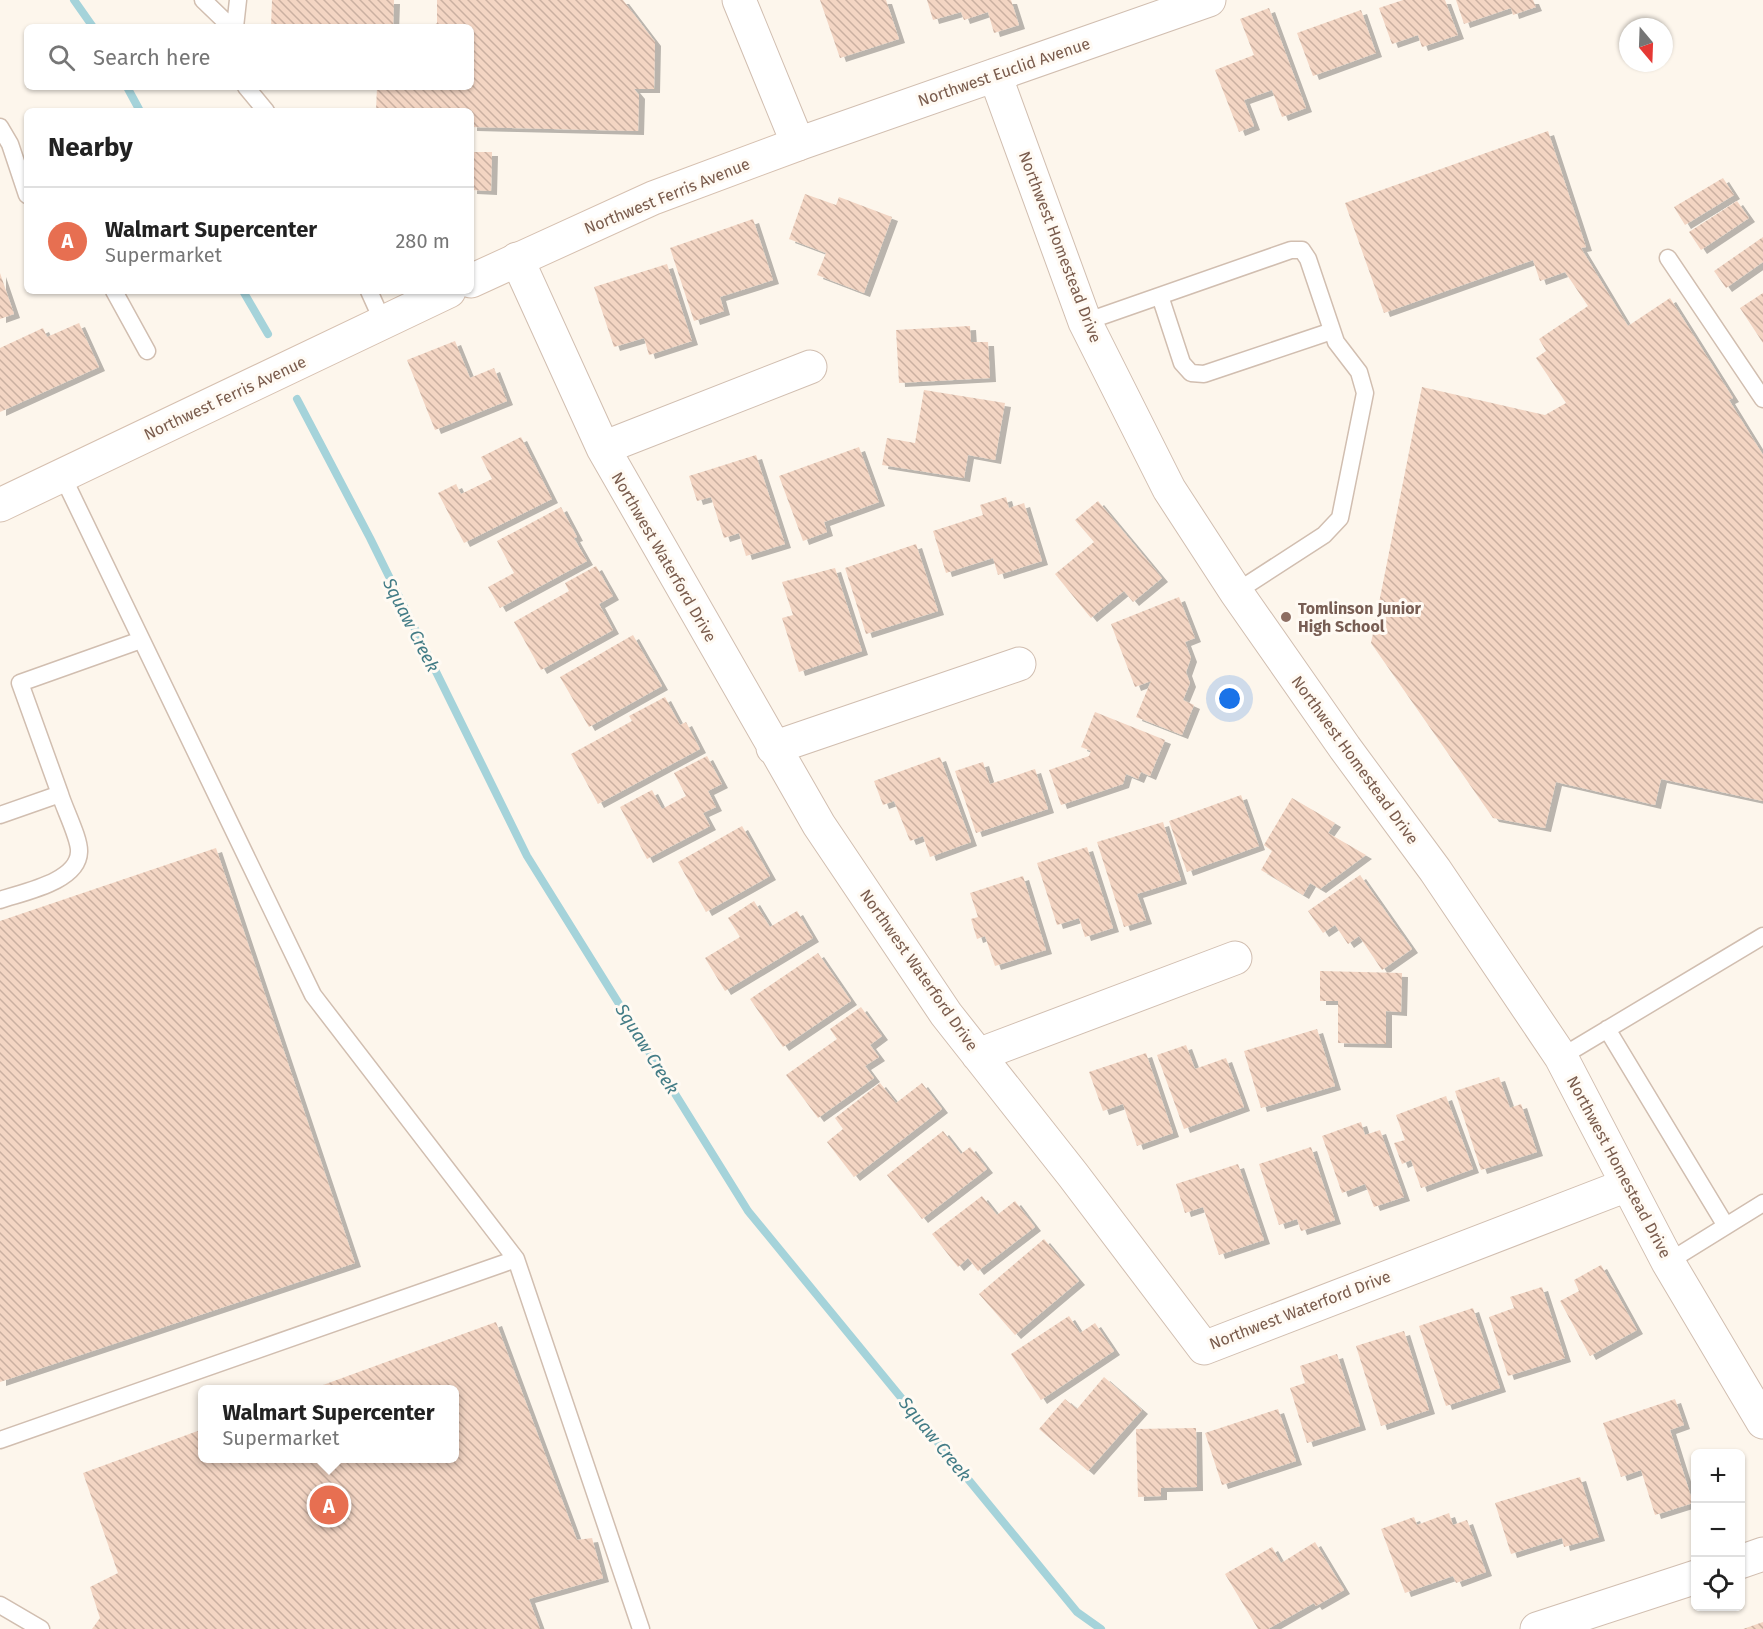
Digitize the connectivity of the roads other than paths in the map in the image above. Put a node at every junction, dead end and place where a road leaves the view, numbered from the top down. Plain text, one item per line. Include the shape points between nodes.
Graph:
1 (203, 0) edge
2 (238, 0) edge
3 (740, 0) edge
4 (1209, 0) edge
5 (1172, 7) edge
6 (228, 24) edge
7 (235, 24) edge
8 (995, 75) junction
9 (248, 90) edge
10 (264, 108) edge
11 (0, 127) edge
12 (798, 144) junction
13 (24, 186) edge
14 (1668, 258) dead end
15 (517, 259) junction
16 (474, 279) edge
17 (116, 294) edge
18 (370, 294) edge
19 (443, 294) edge
20 (1160, 296) junction
21 (383, 322) junction
22 (1085, 322) junction
23 (1332, 331) junction
24 (147, 351) dead end
25 (810, 367) dead end
26 (1763, 399) edge
27 (603, 448) junction
28 (62, 476) junction
29 (0, 505) edge
30 (1236, 592) junction
31 (141, 640) junction
32 (1019, 664) dead end
33 (773, 748) junction
34 (60, 794) junction
35 (0, 815) edge
36 (0, 900) edge
37 (1763, 936) edge
38 (1236, 958) dead end
39 (1607, 1029) junction
40 (978, 1055) junction
41 (1561, 1057) junction
42 (1627, 1185) junction
43 (1763, 1203) edge
44 (1726, 1226) junction
45 (516, 1259) junction
46 (1668, 1262) junction
47 (1763, 1422) edge
48 (0, 1440) edge
49 (1763, 1554) edge
50 (1745, 1560) edge
51 (1691, 1578) edge
52 (0, 1605) edge
53 (41, 1629) edge
54 (641, 1629) edge
55 (1537, 1629) edge

1 - 6 lane
2 - 7 lane
3 - 12 street
4 - 5 street, Northwest Euclid Avenue
5 - 8 street, Northwest Euclid Avenue
8 - 12 street, Northwest Euclid Avenue
8 - 22 street, Northwest Homestead Drive
9 - 10 lane
11 - 13 lane
12 - 15 street, Northwest Ferris Avenue via 653,198
14 - 26 lane
15 - 16 street, Northwest Ferris Avenue
15 - 27 street, Northwest Waterford Drive
17 - 24 lane
18 - 21 lane
19 - 21 street, Northwest Ferris Avenue
20 - 22 lane
20 - 23 lane via 1182,363 1191,373 1204,374
20 - 23 lane via 1291,250 1302,250
21 - 28 street, Northwest Ferris Avenue
22 - 30 street, Northwest Homestead Drive via 1169,489
23 - 30 lane via 1359,372 1365,393 1340,518 1324,535
25 - 27 street
27 - 33 street, Northwest Waterford Drive
28 - 29 street, Northwest Ferris Avenue
28 - 31 lane
30 - 41 street, Northwest Homestead Drive via 1435,870
31 - 34 lane via 20,683
31 - 45 lane via 313,995
32 - 33 street
33 - 40 street, Northwest Waterford Drive via 819,825 946,1014
34 - 35 lane
34 - 36 lane via 80,851 74,867 59,880
37 - 39 lane
38 - 40 street
39 - 41 lane
39 - 44 lane
40 - 42 street, Northwest Waterford Drive via 1204,1348
41 - 42 street, Northwest Homestead Drive
42 - 46 street, Northwest Homestead Drive
43 - 44 lane
44 - 46 lane
45 - 48 lane
45 - 54 lane
46 - 47 street, Northwest Homestead Drive
49 - 50 street
51 - 55 street
52 - 53 lane

